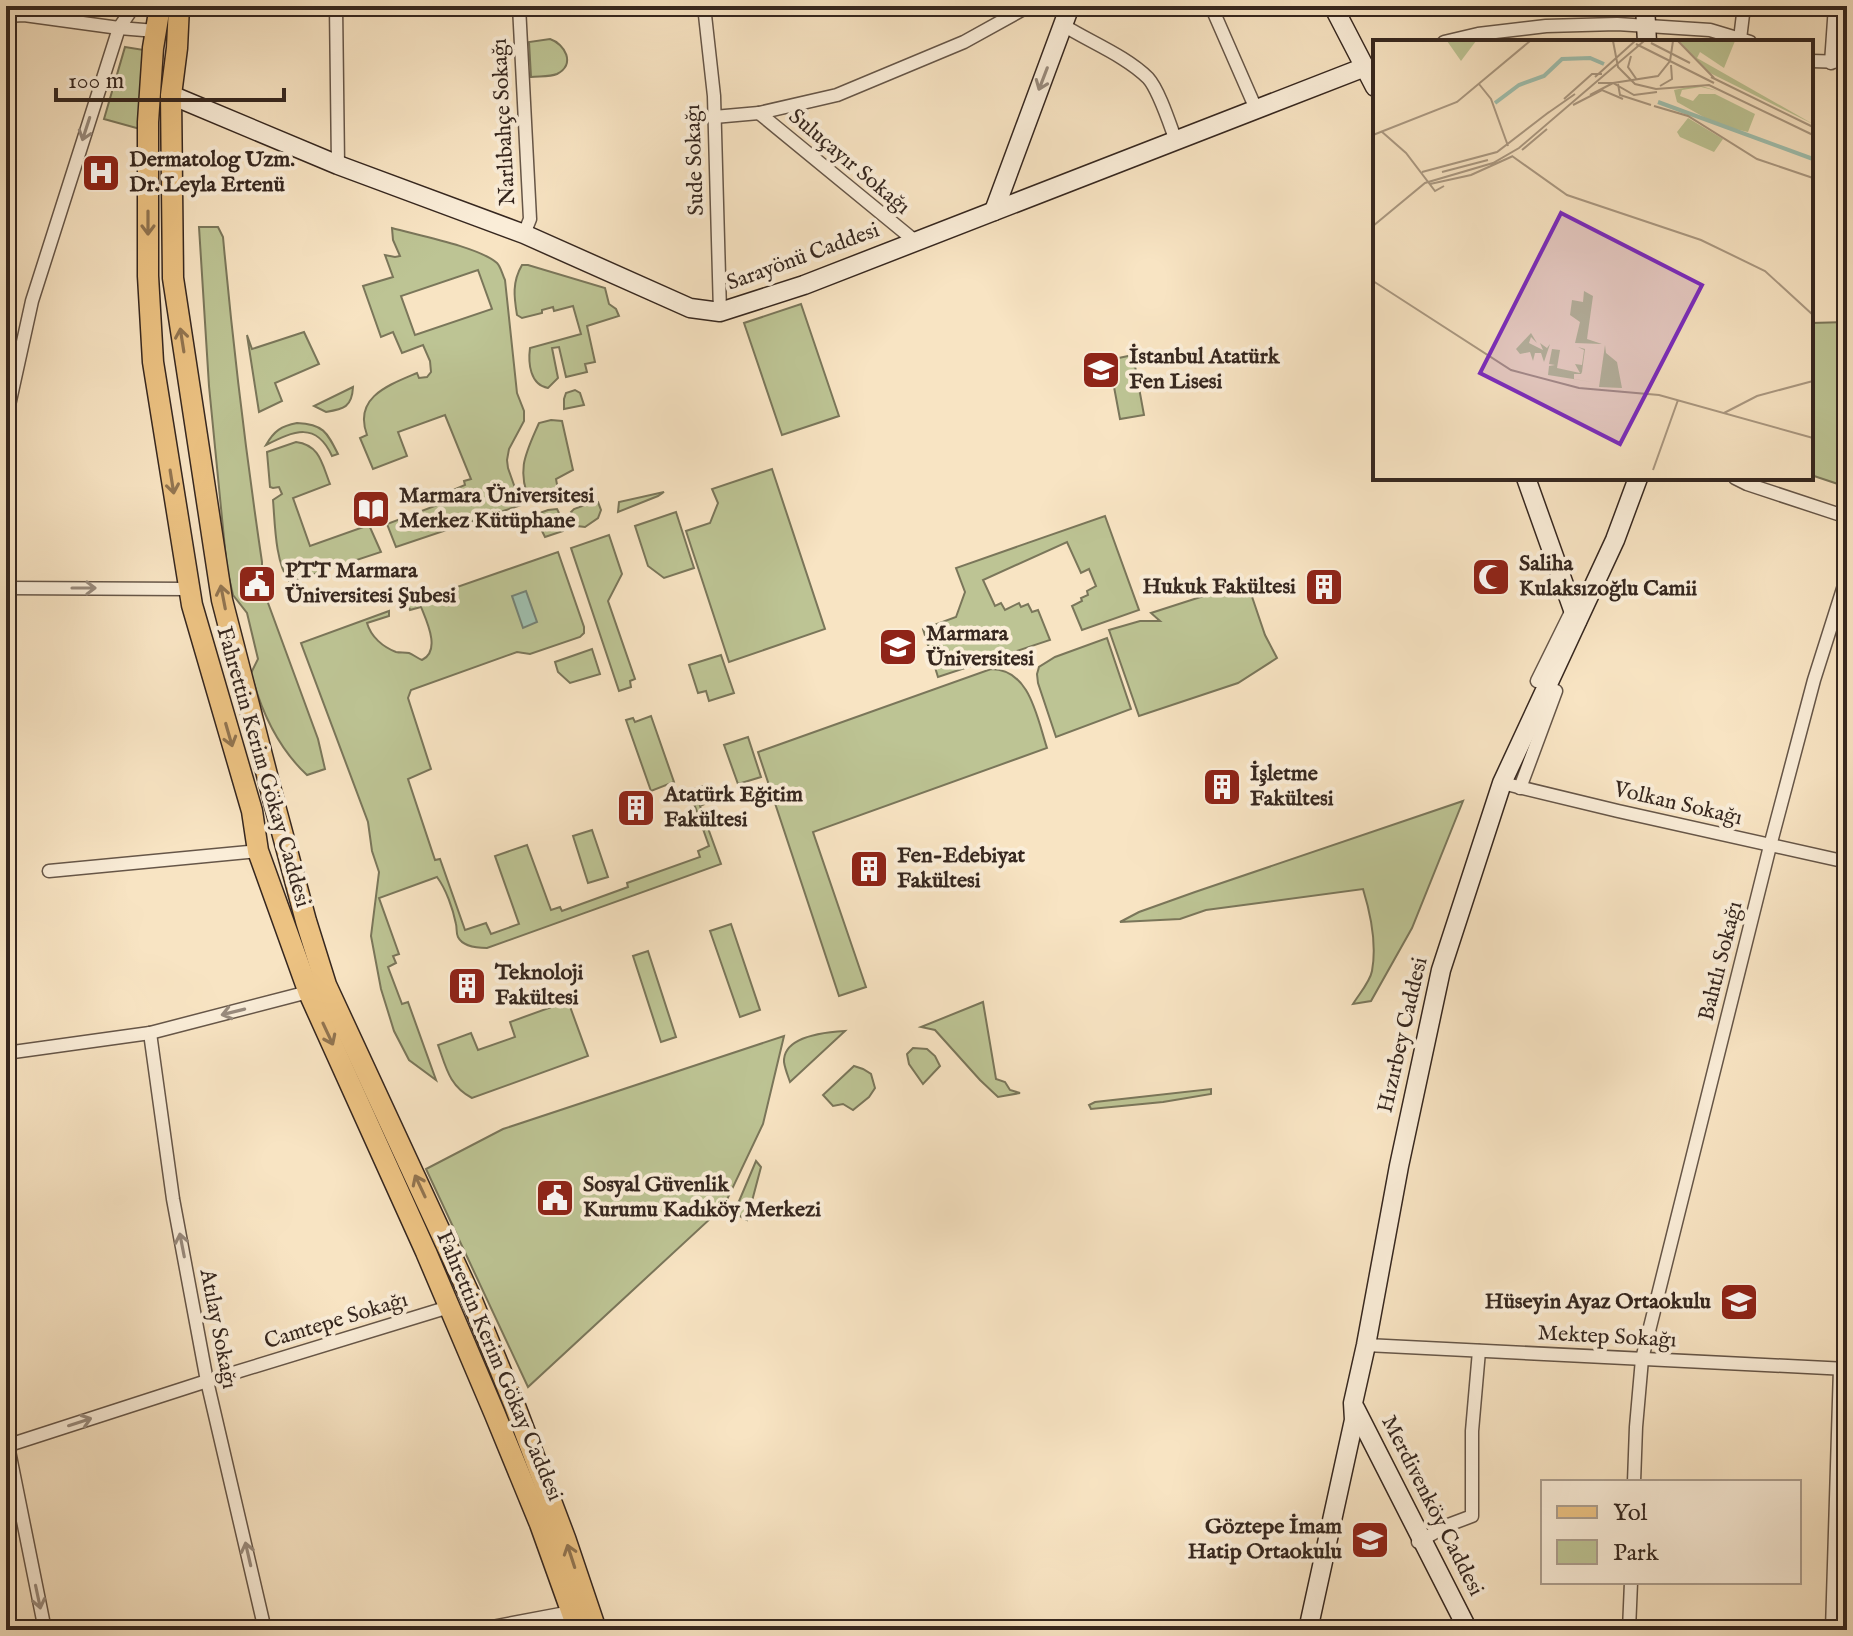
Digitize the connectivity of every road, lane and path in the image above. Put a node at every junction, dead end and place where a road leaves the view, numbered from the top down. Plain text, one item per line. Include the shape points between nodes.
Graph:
1 (134, 6) edge
2 (336, 6) edge
3 (519, 6) edge
4 (704, 6) edge
5 (1029, 6) edge
6 (1070, 6) edge
7 (1211, 6) edge
8 (1333, 6) edge
9 (1645, 6) edge
10 (1744, 6) edge
11 (1835, 6) edge
12 (172, 8) edge
13 (6, 16) edge
14 (1063, 25) junction
15 (119, 28) junction
16 (156, 31) junction
17 (1646, 34) edge
18 (1452, 40) edge
19 (1745, 40) edge
20 (1813, 61) edge
21 (1847, 62) edge
22 (1831, 63) junction
23 (1370, 66) edge
24 (171, 95) junction
25 (1256, 109) junction
26 (759, 113) junction
27 (714, 117) junction
28 (1176, 141) junction
29 (338, 165) junction
30 (994, 211) junction
31 (524, 234) junction
32 (915, 241) junction
33 (720, 312) junction
34 (6, 419) edge
35 (1527, 480) edge
36 (1637, 480) edge
37 (1739, 480) edge
38 (1847, 517) edge
39 (1847, 576) edge
40 (6, 588) edge
41 (188, 589) junction
42 (1575, 614) junction
43 (1537, 681) dead end
44 (1556, 691) dead end
45 (1511, 786) junction
46 (1770, 846) junction
47 (258, 851) junction
48 (1847, 862) edge
49 (49, 871) dead end
50 (318, 989) junction
51 (150, 1033) junction
52 (6, 1053) edge
53 (449, 1307) junction
54 (1366, 1345) junction
55 (1479, 1351) junction
56 (1642, 1359) junction
57 (1844, 1368) edge
58 (207, 1381) junction
59 (1353, 1412) junction
60 (6, 1443) edge
61 (1634, 1480) edge
62 (1419, 1541) junction
63 (1631, 1584) edge
64 (575, 1621) edge
65 (45, 1630) edge
66 (265, 1630) edge
67 (476, 1630) edge
68 (596, 1630) edge
69 (1308, 1630) edge
70 (1457, 1630) edge
71 (1468, 1630) edge
72 (1629, 1630) edge
73 (1832, 1630) edge

1 - 15 street
2 - 29 street
3 - 31 street, Narlıbahçe Sokağı via 530,219
4 - 27 street, Sude Sokağı
5 - 26 street via 964,42 837,95
6 - 14 street
7 - 25 street
8 - 23 street
9 - 17 street
10 - 19 street
11 - 22 street
12 - 16 main road, Fahrettin Kerim Gökay Caddesi
12 - 24 main road, Fahrettin Kerim Gökay Caddesi via 177,48
13 - 15 street
14 - 28 street via 1116,53 1148,79
14 -> 30 street
15 - 16 street
15 -> 34 street via 32,301
16 -> 41 main road, Fahrettin Kerim Gökay Caddesi via 148,122 148,276 153,362
17 - 18 street via 1617,24 1546,26
17 - 19 street via 1710,30
20 - 22 street
21 - 22 street
23 - 25 street, Sarayönü Caddesi
24 - 29 street, Sarayönü Caddesi
50 -> 24 main road, Fahrettin Kerim Gökay Caddesi via 302,907 222,600 173,278
25 - 28 street, Sarayönü Caddesi
26 - 27 street
26 - 32 street, Suluçayır Sokağı
27 - 33 street, Sude Sokağı
28 - 30 street, Sarayönü Caddesi
29 - 31 street, Sarayönü Caddesi
30 - 32 street, Sarayönü Caddesi
31 - 33 street, Sarayönü Caddesi via 690,308
32 - 33 street, Sarayönü Caddesi
35 - 42 street
36 - 42 street, Hızırbey Caddesi via 1615,540
37 - 38 street
39 - 46 street, Bahtlı Sokağı
40 -> 41 street
41 -> 47 main road, Fahrettin Kerim Gökay Caddesi via 252,811
42 - 43 street, Hızırbey Caddesi
42 - 45 street, Hızırbey Caddesi
44 - 45 street, Hızırbey Caddesi
45 - 46 street, Volkan Sokağı
45 - 54 street, Hızırbey Caddesi via 1441,970
46 - 48 street, Volkan Sokağı
46 - 56 street, Bahtlı Sokağı
47 - 49 street
47 - 50 main road, Fahrettin Kerim Gökay Caddesi
50 -> 51 street
50 -> 53 main road, Fahrettin Kerim Gökay Caddesi
68 -> 50 main road, Fahrettin Kerim Gökay Caddesi via 471,1298
51 - 52 street
58 -> 51 street, Atılay Sokağı via 173,1199
53 - 58 street, Camtepe Sokağı
53 - 64 main road, Fahrettin Kerim Gökay Caddesi
54 - 55 street, Mektep Sokağı
54 - 59 street, Hızırbey Caddesi
55 - 56 street, Mektep Sokağı
55 - 62 street via 1472,1516
56 - 57 street, Mektep Sokağı
56 - 61 street, Bahtlı Sokağı
57 - 73 street
60 -> 58 street, Camtepe Sokağı
66 -> 58 street, Atılay Sokağı
59 - 62 street
59 - 69 street, Hızırbey Caddesi
60 -> 65 street
62 - 70 street
62 - 71 street, Merdivenköy Caddesi
63 - 72 street
64 - 67 street

